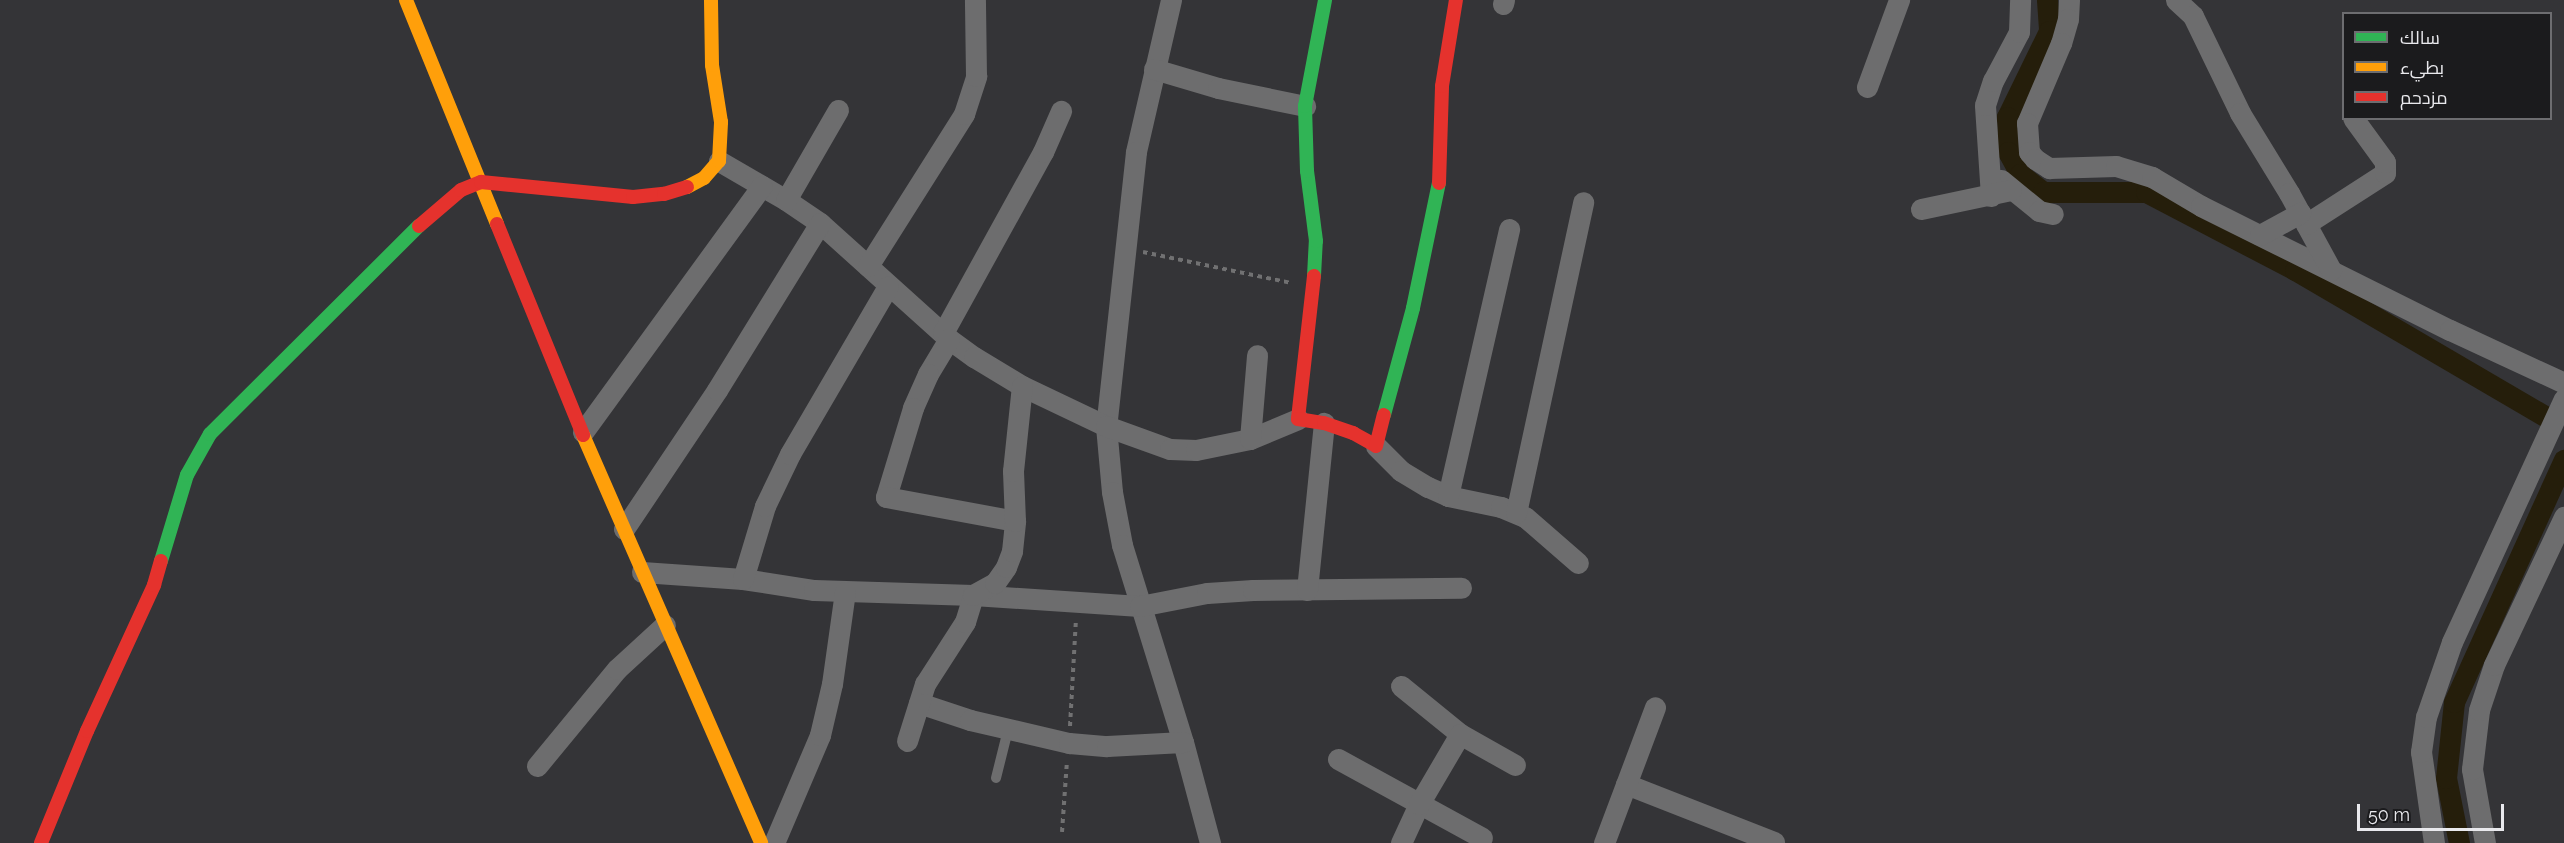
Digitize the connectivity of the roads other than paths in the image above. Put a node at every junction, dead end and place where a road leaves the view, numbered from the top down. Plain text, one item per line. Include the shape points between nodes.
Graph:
1 (406, 0) edge
2 (711, 0) edge
3 (975, 0) edge
4 (1172, 0) edge
5 (1325, 0) edge
6 (1456, 0) edge
7 (1899, 0) edge
8 (2020, 0) edge
9 (2069, 0) edge
10 (2187, 4) edge
11 (1154, 69) junction
12 (1867, 87) dead end
13 (1305, 106) junction
14 (838, 110) dead end
15 (1060, 111) dead end
16 (2354, 120) edge
17 (719, 161) junction
18 (481, 182) junction
19 (762, 186) junction
20 (2001, 193) junction
21 (786, 200) junction
22 (1583, 202) dead end
23 (1921, 209) dead end
24 (2053, 214) dead end
25 (2303, 219) junction
26 (820, 223) junction
27 (1509, 229) dead end
28 (2260, 235) junction
29 (868, 266) junction
30 (2331, 270) junction
31 (888, 286) junction
32 (946, 336) junction
33 (1257, 355) dead end
34 (2564, 382) edge
35 (1022, 386) junction
36 (2564, 399) edge
37 (1298, 419) junction
38 (1324, 423) junction
39 (1106, 426) junction
40 (583, 432) junction
41 (1250, 440) junction
42 (1376, 446) junction
43 (1448, 496) junction
44 (1516, 513) junction
45 (2564, 516) edge
46 (1015, 521) junction
47 (624, 529) junction
48 (1578, 563) dead end
49 (642, 572) junction
50 (743, 579) junction
51 (1461, 588) dead end
52 (1307, 590) junction
53 (845, 592) junction
54 (973, 595) junction
55 (1140, 606) junction
56 (665, 625) junction
57 (1401, 686) dead end
58 (919, 703) junction
59 (1655, 707) dead end
60 (1008, 730) junction
61 (1460, 734) junction
62 (907, 741) dead end
63 (1183, 742) junction
64 (1338, 759) dead end
65 (1515, 765) dead end
66 (537, 766) dead end
67 (996, 778) dead end
68 (1626, 784) junction
69 (1419, 804) junction
70 (1482, 838) dead end
71 (1774, 842) edge
72 (41, 843) edge
73 (761, 843) edge
74 (774, 843) edge
75 (1210, 843) edge
76 (1401, 843) edge
77 (1604, 843) edge
78 (2434, 843) edge
79 (2485, 843) edge

1 - 18 street
2 - 17 street via 712,64 721,122
3 - 29 street via 976,76 964,114
4 - 11 street
5 - 13 street
6 - 42 street via 1442,86 1439,181 1413,308
7 - 12 street
8 - 20 street via 2019,32 1985,105 1989,170
9 - 28 street via 2061,43 2027,123 2029,152 2049,168 2102,166 2152,177
10 - 25 street via 2240,113
11 - 13 street via 1218,88
11 - 39 street via 1136,152
13 - 37 street via 1307,171 1316,241
14 - 21 street
15 - 32 street via 1043,152
16 - 25 street via 2385,162 2385,173
17 - 18 street via 705,178 688,187 633,197
17 - 19 street
18 - 40 street
18 - 72 street via 461,190 430,215 210,434 199,450 187,476 154,585 78,750
19 - 21 street
19 - 40 street
20 - 23 street
20 - 24 street
21 - 26 street
22 - 44 street
25 - 28 street
25 - 30 street
26 - 29 street
26 - 47 street via 717,390
27 - 43 street
28 - 30 street
29 - 31 street
30 - 34 street
31 - 32 street
31 - 50 street via 790,454 765,506
32 - 35 street
32 - 46 street via 913,408 886,497
33 - 41 street
35 - 39 street
35 - 46 street via 1013,471
36 - 78 street via 2452,642 2426,717 2421,752
37 - 38 street
37 - 41 street
38 - 42 street
38 - 52 street
39 - 41 street via 1170,450 1196,450
39 - 55 street via 1116,518
40 - 47 street
42 - 43 street via 1401,471
43 - 44 street
44 - 48 street
45 - 79 street via 2494,665 2481,702 2472,769
46 - 54 street via 1006,567 995,583
47 - 49 street
49 - 50 street
49 - 56 street
50 - 53 street via 789,588
51 - 52 street
52 - 55 street via 1207,592
53 - 54 street
53 - 74 street via 832,684 820,735
54 - 55 street
54 - 58 street via 965,622 925,684
55 - 63 street
56 - 66 street via 617,669
56 - 73 street
57 - 61 street
58 - 60 street
58 - 62 street
59 - 68 street
60 - 63 street via 1107,746
60 - 67 lane
61 - 65 street
61 - 69 street
63 - 75 street
64 - 69 street
68 - 71 street
68 - 77 street
69 - 70 street
69 - 76 street

